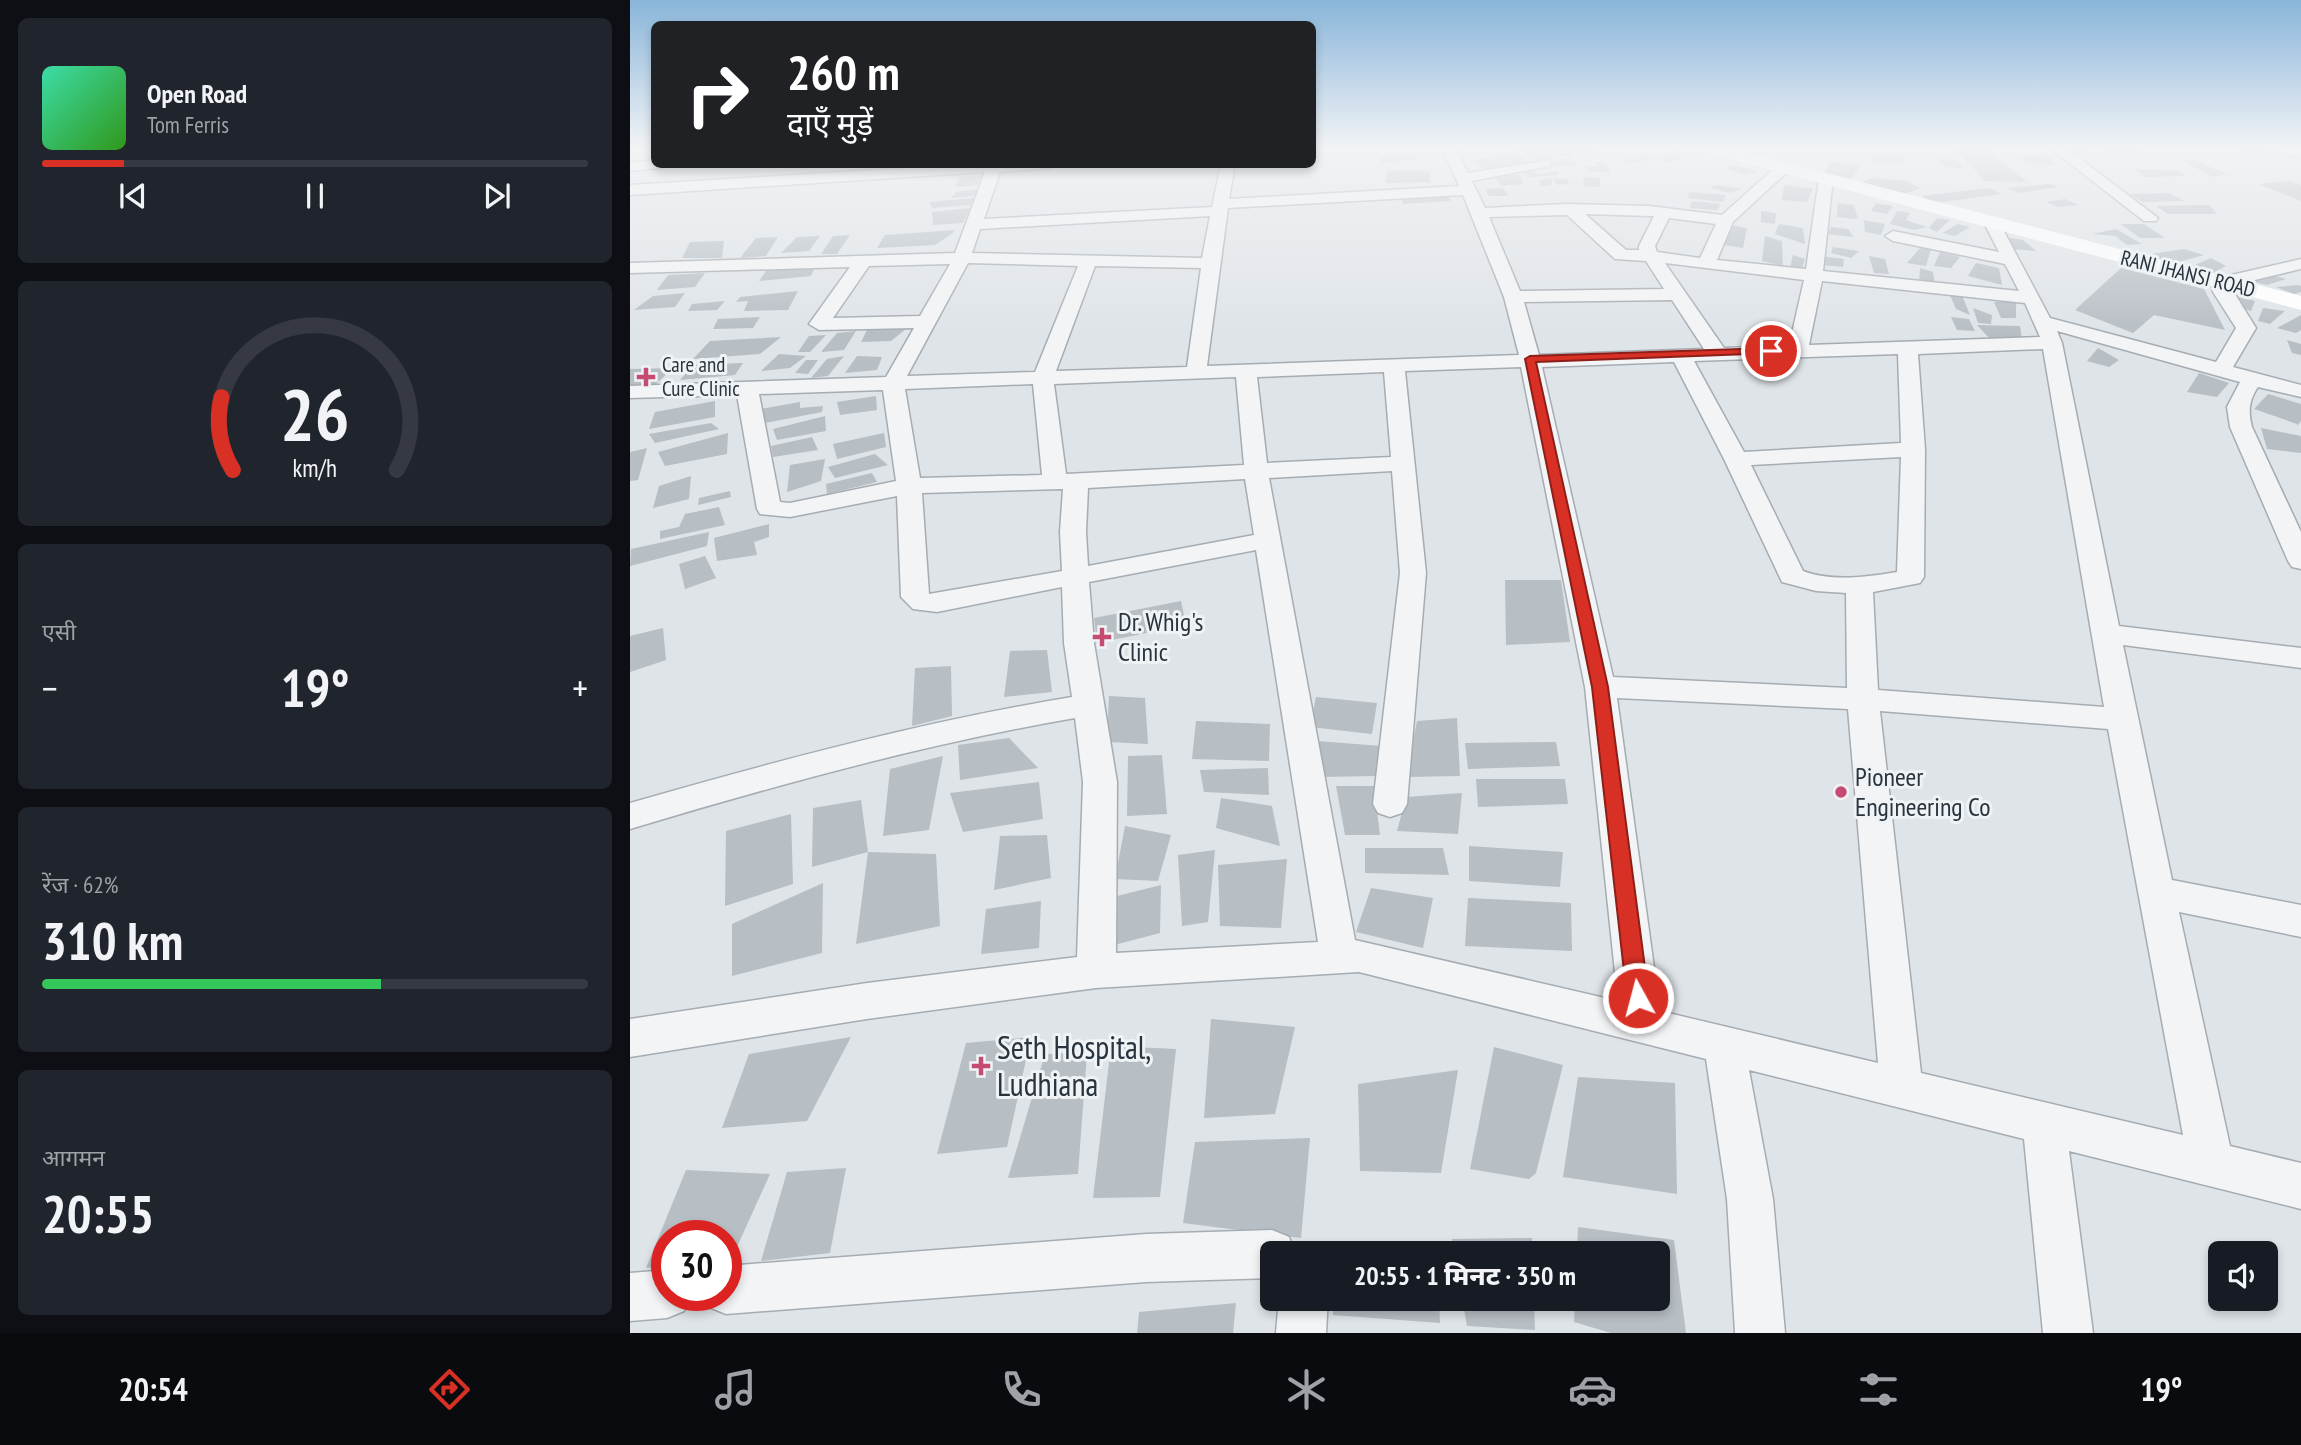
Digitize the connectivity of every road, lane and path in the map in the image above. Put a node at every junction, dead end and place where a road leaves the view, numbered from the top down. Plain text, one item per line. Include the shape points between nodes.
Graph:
1 (978, 210) edge
2 (1176, 210) edge
3 (1219, 210) edge
4 (1477, 210) edge
5 (1570, 210) edge
6 (1596, 210) edge
7 (1737, 210) edge
8 (1822, 210) edge
9 (1945, 210) edge
10 (2140, 210) edge
11 (1664, 213) junction
12 (2150, 218) dead end
13 (1726, 220) junction
14 (1992, 223) junction
15 (972, 225) junction
16 (1893, 236) dead end
17 (1652, 256) junction
18 (962, 258) junction
19 (1089, 259) junction
20 (864, 260) junction
21 (2012, 260) junction
22 (1210, 263) junction
23 (1706, 264) junction
24 (2301, 264) edge
25 (630, 268) edge
26 (1814, 275) junction
27 (2220, 283) junction
28 (1676, 294) junction
29 (1513, 297) junction
30 (2301, 303) edge
31 (2043, 321) junction
32 (928, 322) junction
33 (1908, 349) junction
34 (1798, 350) junction
35 (1717, 352) junction
36 (1680, 354) junction
37 (1530, 359) junction
38 (1394, 365) junction
39 (1246, 371) junction
40 (2221, 371) junction
41 (1196, 373) junction
42 (1043, 378) junction
43 (2253, 379) junction
44 (892, 383) junction
45 (747, 388) junction
46 (2301, 391) edge
47 (630, 392) edge
48 (1913, 449) junction
49 (1736, 459) junction
50 (1403, 463) junction
51 (1256, 471) junction
52 (1066, 482) junction
53 (909, 486) junction
54 (1267, 540) junction
55 (2301, 561) edge
56 (1075, 576) junction
57 (1859, 583) junction
58 (2107, 634) junction
59 (2301, 657) edge
60 (1600, 687) junction
61 (1864, 699) junction
62 (1088, 705) junction
63 (2122, 719) junction
64 (1390, 804) dead end
65 (630, 816) edge
66 (2156, 891) junction
67 (2301, 921) edge
68 (1339, 956) junction
69 (1096, 971) junction
70 (1641, 1024) junction
71 (630, 1038) edge
72 (1724, 1045) junction
73 (1902, 1089) junction
74 (2044, 1124) junction
75 (2211, 1164) junction
76 (2301, 1186) edge
77 (1260, 1254) edge
78 (742, 1289) edge
79 (651, 1295) edge
80 (630, 1297) edge
81 (1303, 1311) edge
82 (1301, 1333) edge
83 (1760, 1333) edge
84 (2068, 1333) edge

1 - 15 street
2 - 15 street
3 - 22 street
4 - 29 street
5 - 17 street via 1621,255
6 - 11 street
7 - 13 street
8 - 26 street
9 - 14 street, RANI JHANSI ROAD
10 - 12 street
11 - 13 street
11 - 17 street via 1647,246
13 - 23 street
14 - 21 street
14 - 27 street, RANI JHANSI ROAD
15 - 18 street
16 - 21 street
17 - 23 street
17 - 28 street
18 - 19 street
18 - 20 street
18 - 32 street
19 - 22 street
19 - 42 street
20 - 25 street
20 - 32 street via 819,324
21 - 31 street
22 - 41 street
23 - 26 street
24 - 27 street
26 - 31 street
26 - 34 street
27 - 30 street, RANI JHANSI ROAD
27 - 40 street via 2246,328
28 - 29 street
28 - 35 street
29 - 37 street
31 - 33 street
31 - 40 street
31 - 58 street
32 - 44 street
33 - 34 street
33 - 48 street
34 - 35 street
35 - 36 street
36 - 37 street
36 - 49 street
37 - 38 street
37 - 60 street
38 - 39 street
38 - 50 street
39 - 41 street
39 - 51 street
40 - 43 street
41 - 42 street
42 - 44 street
42 - 52 street
43 - 46 street
43 - 55 street via 2242,393 2238,417
44 - 45 street
44 - 53 street
45 - 47 street
45 - 53 street via 769,509 790,510
48 - 49 street
48 - 57 street via 1910,577
49 - 57 street via 1792,576 1809,583
50 - 51 street
50 - 64 street via 1413,573
51 - 52 street
51 - 54 street
52 - 53 street
52 - 56 street
53 - 56 street via 915,597 923,603
54 - 56 street
54 - 68 street
56 - 62 street
57 - 61 street
58 - 59 street
58 - 63 street
60 - 61 street
60 - 70 street
61 - 63 street
61 - 73 street
62 - 65 street via 855,753
62 - 69 street via 1101,782
63 - 66 street
66 - 67 street
66 - 75 street
68 - 69 street
68 - 70 street via 1359,956
69 - 71 street
70 - 72 street
72 - 73 street
72 - 83 street via 1750,1199
73 - 74 street
74 - 75 street
74 - 84 street
75 - 76 street
77 - 78 street via 1146,1258
79 - 80 street
81 - 82 street

